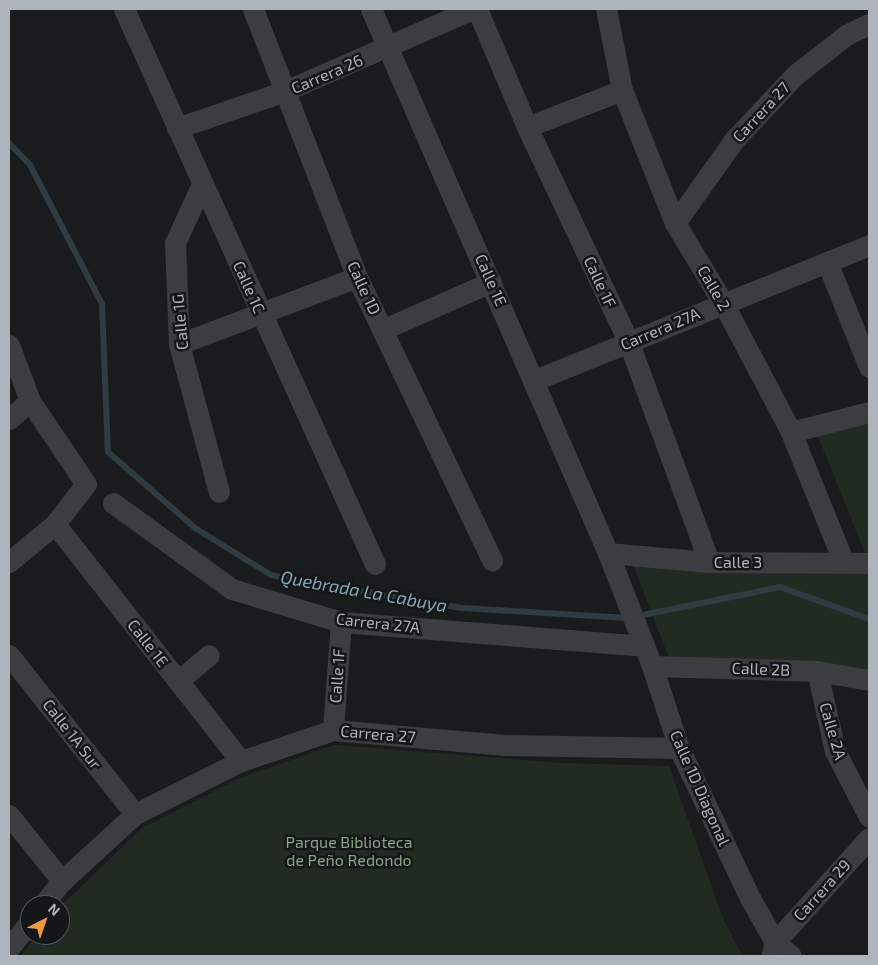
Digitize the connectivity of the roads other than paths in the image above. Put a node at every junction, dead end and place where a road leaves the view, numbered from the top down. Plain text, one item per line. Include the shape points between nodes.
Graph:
1 (124, 9) edge
2 (253, 9) edge
3 (370, 9) edge
4 (473, 9) edge
5 (477, 9) edge
6 (613, 13) edge
7 (869, 24) edge
8 (388, 48) junction
9 (622, 90) junction
10 (285, 91) junction
11 (527, 127) junction
12 (177, 128) junction
13 (202, 184) junction
14 (675, 223) junction
15 (869, 245) edge
16 (827, 262) junction
17 (357, 277) junction
18 (491, 282) junction
19 (723, 303) junction
20 (261, 313) junction
21 (384, 330) junction
22 (629, 343) junction
23 (179, 344) junction
24 (9, 345) edge
25 (869, 367) edge
26 (535, 380) junction
27 (30, 401) junction
28 (869, 412) edge
29 (9, 419) edge
30 (791, 432) junction
31 (219, 492) dead end
32 (113, 504) dead end
33 (55, 524) junction
34 (608, 553) junction
35 (492, 560) dead end
36 (843, 561) junction
37 (9, 562) edge
38 (709, 562) junction
39 (869, 563) edge
40 (375, 564) dead end
41 (341, 622) junction
42 (641, 638) junction
43 (9, 655) edge
44 (209, 655) dead end
45 (652, 666) junction
46 (817, 670) junction
47 (869, 680) edge
48 (178, 681) junction
49 (333, 730) junction
50 (679, 748) junction
51 (241, 761) junction
52 (135, 814) junction
53 (9, 815) edge
54 (869, 817) edge
55 (869, 838) edge
56 (62, 881) junction
57 (51, 895) edge
58 (20, 934) edge
59 (9, 948) edge
60 (773, 949) edge
61 (791, 956) edge

1 - 12 street, Calle 1C
2 - 10 street, Calle 1D
3 - 8 street, Calle 1E
4 - 8 street, Carrera 26
5 - 11 street, Calle 1F
6 - 9 street, Calle 2
7 - 14 street, Carrera 27 via 846,35 795,75 734,140
8 - 10 street, Carrera 26
8 - 18 street, Calle 1E
9 - 11 street
9 - 14 street, Calle 2
10 - 12 street, Carrera 26
10 - 17 street, Calle 1D
11 - 22 street, Calle 1F
12 - 13 street, Calle 1C
13 - 20 street, Calle 1C
13 - 23 street, Calle 1G via 175,242
14 - 19 street, Calle 2
15 - 16 street, Carrera 27A
16 - 19 street, Carrera 27A
16 - 25 street
17 - 20 street
17 - 21 street, Calle 1D
18 - 21 street
18 - 26 street, Calle 1E
19 - 22 street, Carrera 27A
19 - 30 street, Calle 2
20 - 23 street
20 - 40 street, Calle 1C
21 - 35 street, Calle 1D
22 - 26 street, Carrera 27A
22 - 38 street, Calle 1F
23 - 31 street, Calle 1G
24 - 27 street
26 - 34 street, Calle 1E
27 - 29 street
27 - 33 street via 86,484
28 - 30 street
30 - 36 street, Calle 2
32 - 41 street, Carrera 27A via 232,589
33 - 37 street
33 - 48 street, Calle 1E
34 - 38 street, Calle 3
34 - 42 street, Calle 1D Diagonal
36 - 38 street, Calle 3
36 - 39 street, Calle 3
41 - 42 street, Carrera 27A
41 - 49 street, Calle 1F
42 - 45 street, Calle 1D Diagonal
43 - 52 street, Calle 1A Sur
44 - 48 street
45 - 46 street, Calle 2B
45 - 50 street, Calle 1D Diagonal
46 - 47 street, Calle 2B
46 - 54 street, Calle 2A via 836,751
48 - 51 street, Calle 1E
49 - 50 street, Carrera 27 via 505,745
49 - 51 street, Carrera 27
50 - 60 street, Calle 1D Diagonal
51 - 52 street, Carrera 27
52 - 56 street, Carrera 27
53 - 56 street
55 - 60 street, Carrera 29
56 - 57 street, Carrera 27
58 - 59 street
60 - 61 street, Calle 1D Diagonal

